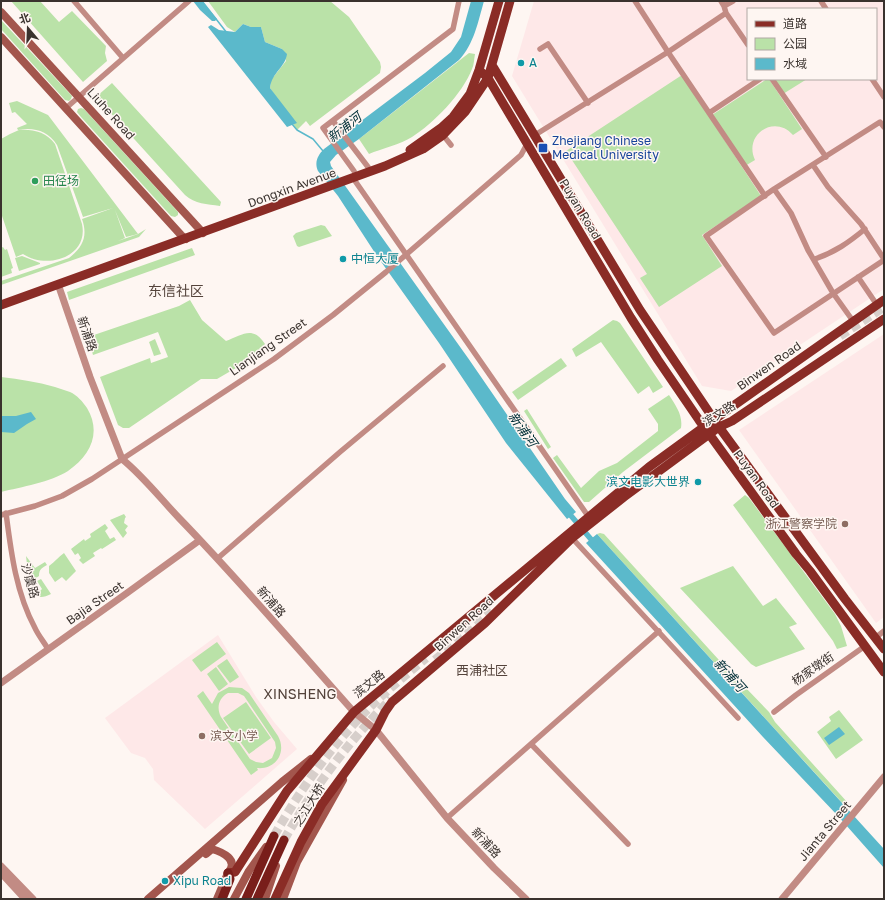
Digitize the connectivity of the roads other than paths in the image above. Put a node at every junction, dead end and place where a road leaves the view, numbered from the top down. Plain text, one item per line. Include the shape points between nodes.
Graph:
1 (74, 1) edge
2 (189, 1) edge
3 (459, 1) edge
4 (499, 1) edge
5 (510, 1) edge
6 (635, 1) edge
7 (733, 1) edge
8 (723, 4) edge
9 (1, 12) edge
10 (726, 13) junction
11 (1, 37) edge
12 (747, 44) edge
13 (540, 49) dead end
14 (668, 52) junction
15 (124, 58) junction
16 (492, 65) junction
17 (479, 70) junction
18 (488, 78) junction
19 (758, 80) edge
20 (773, 80) edge
21 (873, 80) edge
22 (78, 97) junction
23 (884, 97) edge
24 (588, 103) junction
25 (66, 108) junction
26 (709, 113) junction
27 (333, 120) junction
28 (883, 122) edge
29 (444, 135) junction
30 (535, 135) junction
31 (527, 144) junction
32 (451, 145) dead end
33 (521, 155) junction
34 (534, 155) junction
35 (826, 157) junction
36 (813, 164) junction
37 (368, 167) junction
38 (349, 176) junction
39 (774, 189) junction
40 (765, 196) junction
41 (865, 229) junction
42 (201, 231) junction
43 (184, 237) junction
44 (405, 255) junction
45 (815, 259) junction
46 (884, 259) edge
47 (858, 277) junction
48 (58, 284) junction
49 (833, 293) junction
50 (1, 299) edge
51 (881, 303) edge
52 (1, 305) edge
53 (884, 319) edge
54 (853, 322) junction
55 (443, 366) dead end
56 (716, 423) junction
57 (706, 430) junction
58 (122, 459) junction
59 (4, 514) edge
60 (592, 516) junction
61 (571, 535) junction
62 (200, 540) junction
63 (218, 558) junction
64 (884, 631) edge
65 (659, 632) junction
66 (875, 638) junction
67 (865, 646) junction
68 (48, 649) junction
69 (884, 649) edge
70 (884, 672) edge
71 (1, 683) edge
72 (354, 712) junction
73 (774, 712) dead end
74 (738, 718) dead end
75 (376, 730) junction
76 (332, 737) junction
77 (531, 744) junction
78 (356, 758) junction
79 (884, 777) edge
80 (447, 818) junction
81 (272, 839) joint
82 (284, 840) joint
83 (628, 844) dead end
84 (1, 866) edge
85 (228, 873) junction
86 (1, 874) edge
87 (223, 895) edge
88 (25, 899) edge
89 (33, 899) edge
90 (148, 899) edge
91 (157, 899) edge
92 (217, 899) edge
93 (234, 899) edge
94 (246, 899) edge
95 (257, 899) edge
96 (265, 899) edge
97 (275, 899) edge
98 (283, 899) edge
99 (526, 899) edge
100 (782, 899) edge

1 - 15 street
2 - 15 street
3 - 27 street via 453,29
4 - 17 main road, Dongxin Avenue
5 - 16 main road, Dongxin Avenue
6 - 14 street
7 - 8 street
8 - 10 street
9 - 22 main road, Liuhe Road
10 - 12 street
10 - 14 street
11 - 25 main road
13 - 24 street via 548,44
14 - 24 street
14 - 26 street
15 - 22 street
16 - 17 main road
16 - 18 main road, Dongxin Avenue
16 - 30 main road, Puyan Road
17 - 18 main road, Puyan Road
17 - 37 main road, Dongxin Avenue via 464,104 441,128 412,149
18 - 29 main road, Dongxin Avenue via 465,112
18 - 31 main road, Puyan Road
19 - 26 street
20 - 35 street
21 - 23 street
22 - 25 street
22 - 42 main road, Liuhe Road
24 - 30 street
25 - 43 main road
26 - 40 street
27 - 37 street
27 - 38 street via 323,128 341,153
28 - 35 street
29 - 32 street
29 - 38 main road, Dongxin Avenue via 404,158
30 - 56 main road, Puyan Road via 640,310
31 - 33 street, Lianjiang Street
31 - 34 main road, Puyan Road
33 - 34 street
33 - 44 street, Lianjiang Street
34 - 57 main road, Puyan Road via 631,318
35 - 36 street
36 - 39 street
36 - 41 street via 828,187
37 - 38 main road, Dongxin Avenue
38 - 42 main road, Dongxin Avenue
38 - 44 street
39 - 40 street
39 - 45 street via 791,213 808,250
40 - 49 street via 706,236 774,333
41 - 45 street via 842,247
41 - 46 street
42 - 43 main road, Dongxin Avenue
43 - 48 main road, Dongxin Avenue
43 - 50 main road, Dongxin Avenue
44 - 58 street, Lianjiang Street via 333,315 274,359
44 - 60 street
45 - 49 street
46 - 47 street
47 - 49 street
47 - 51 street
48 - 52 main road, Dongxin Avenue
48 - 58 street, 新浦路
49 - 54 street
51 - 54 main road, Binwen Road
53 - 56 main road, 滨文路 via 732,420
54 - 56 main road, Binwen Road
55 - 63 street
56 - 57 main road, 滨文路
56 - 66 main road, Puyan Road
57 - 60 main road, 滨文路
57 - 67 main road, Puyan Road
58 - 59 street, Lianjiang Street via 62,496
58 - 62 street, 新浦路
59 - 68 street, 沙虞路 via 20,592 35,628
60 - 61 main road, 滨文路
61 - 65 street
61 - 72 main road, 滨文路
61 - 75 main road, Binwen Road via 485,623 392,702
62 - 63 street, 新浦路
62 - 68 street, Bajia Street
63 - 72 street, 新浦路
64 - 66 street
65 - 74 street
65 - 77 street
66 - 69 main road, Puyan Road
67 - 70 main road, Puyan Road
67 - 73 street, 杨家墩街
68 - 71 street, Bajia Street
72 - 75 street, 新浦路
72 - 76 main road, 滨文路
75 - 78 main road, 之江大桥
75 - 80 street, 新浦路
76 - 85 main road, 之江大桥 via 287,791 235,872
76 - 90 main road, 滨文路 via 312,758
77 - 80 street
77 - 83 street
78 - 97 main road, 之江大桥 via 322,804 287,870
78 - 98 main road via 297,862
79 - 100 street, Jianta Street
80 - 99 street, 新浦路
81 - 93 main road via 249,871
81 - 94 highway
82 - 95 highway
82 - 96 main road
84 - 89 street
85 - 87 highway via 230,879
85 - 91 main road via 232,866 231,859 212,849
85 - 92 main road
86 - 88 street

